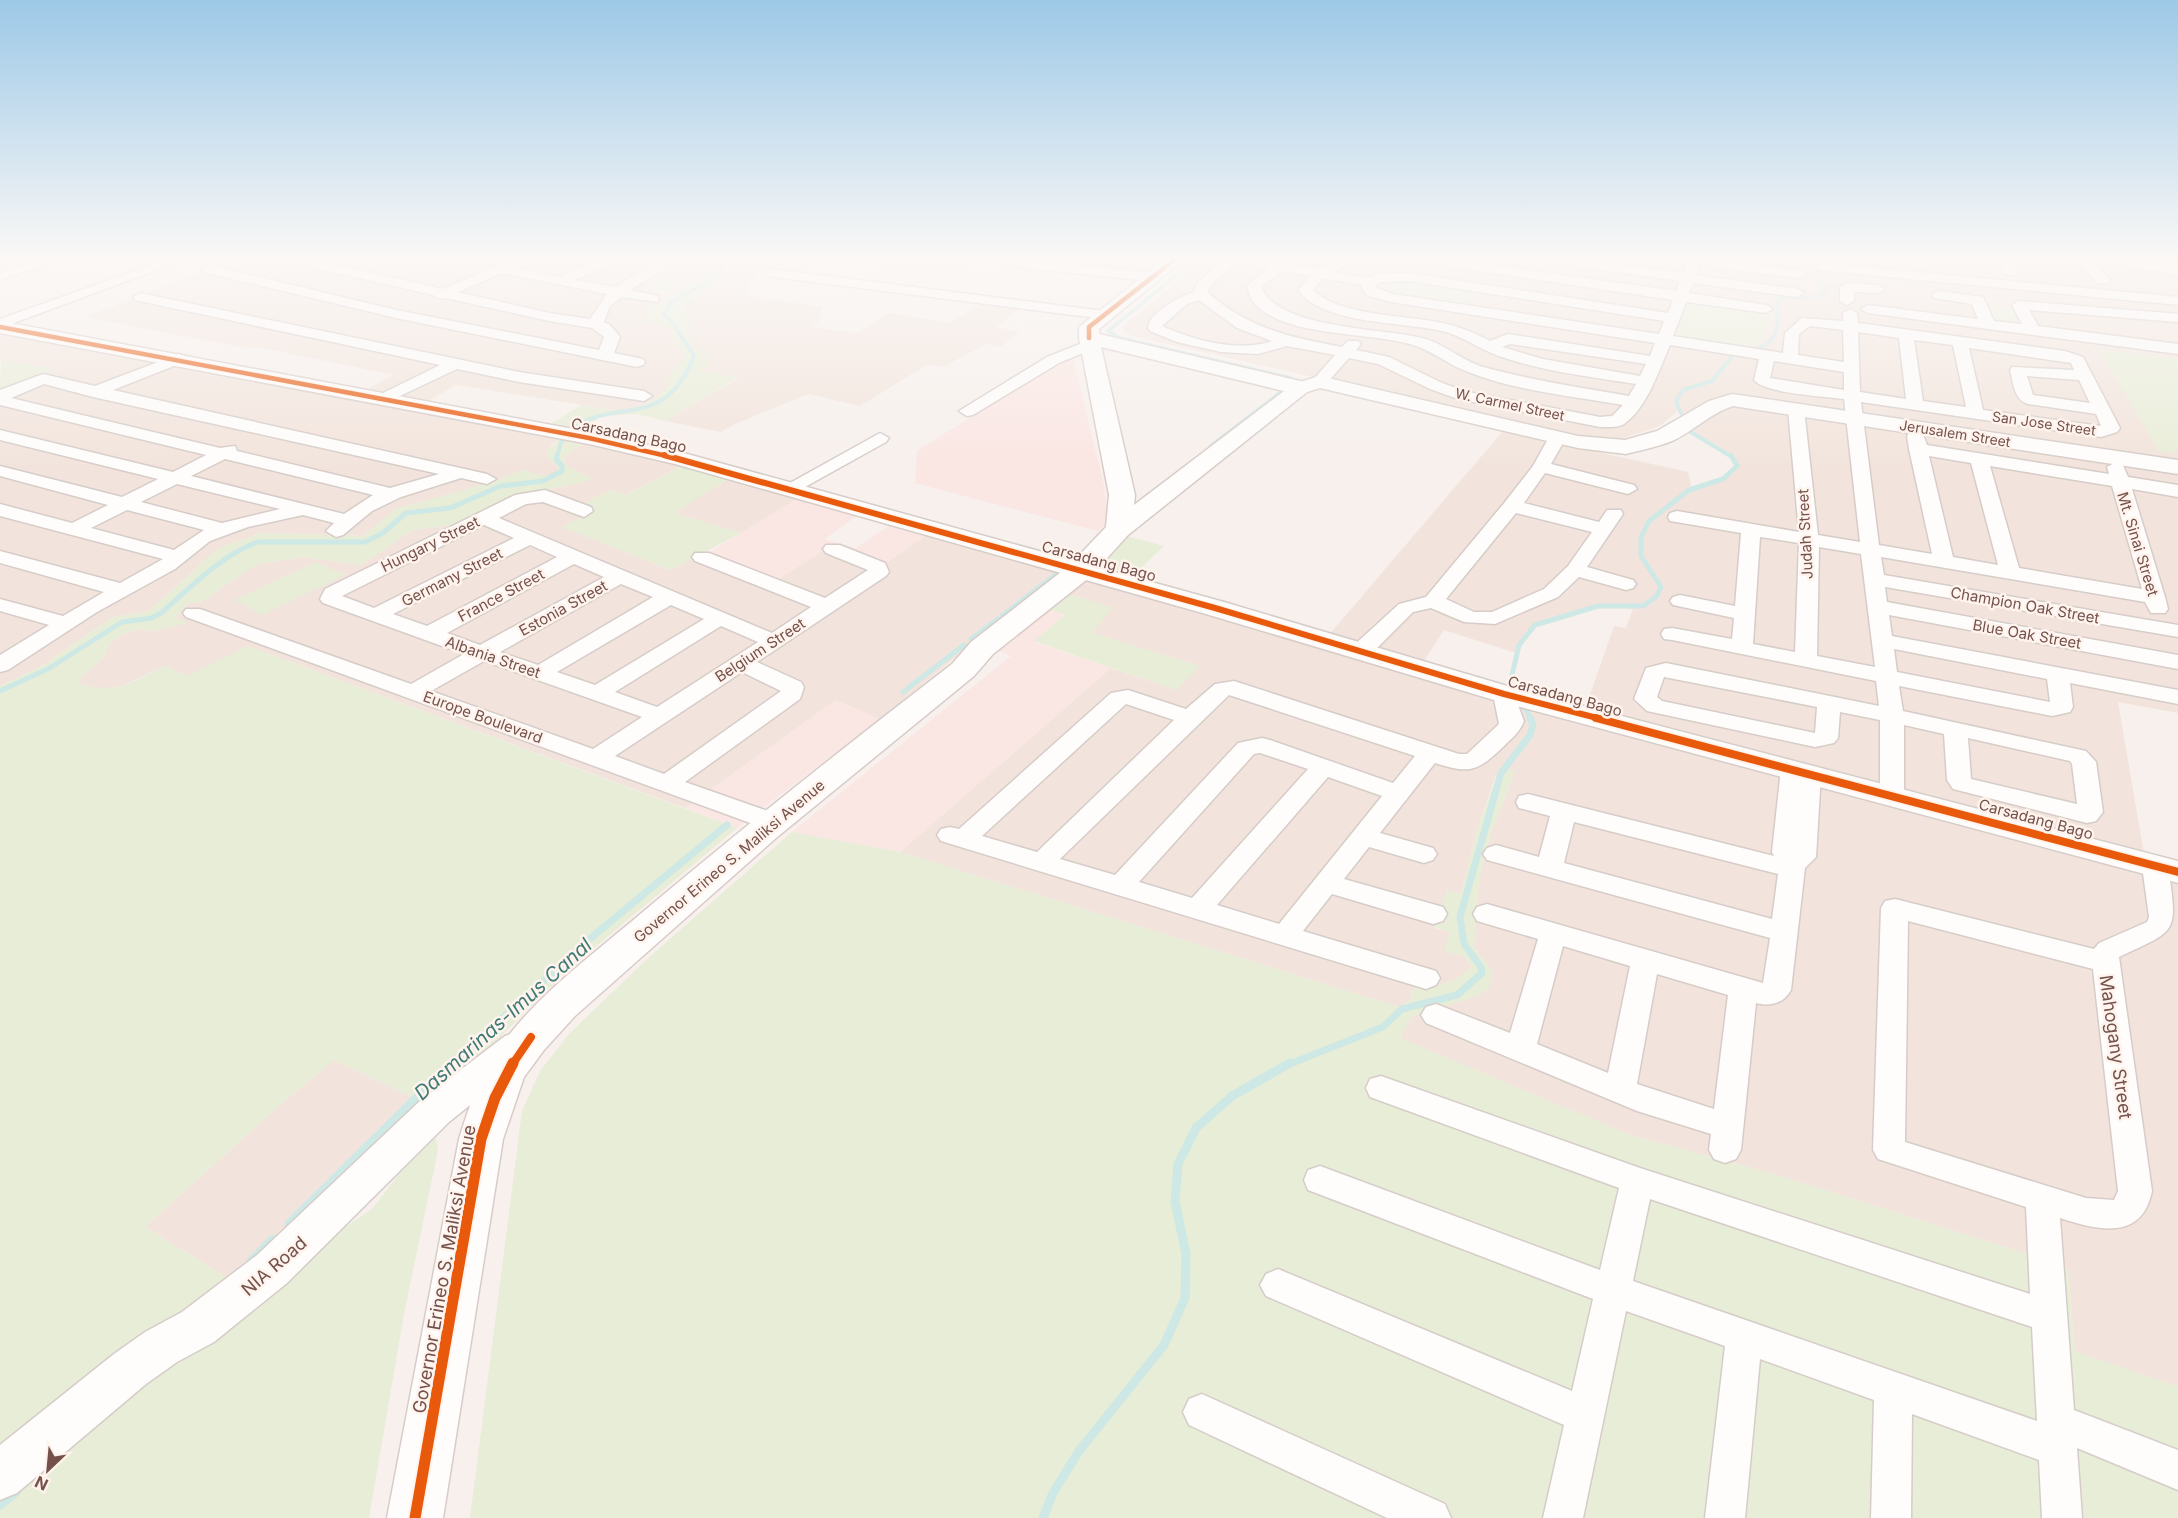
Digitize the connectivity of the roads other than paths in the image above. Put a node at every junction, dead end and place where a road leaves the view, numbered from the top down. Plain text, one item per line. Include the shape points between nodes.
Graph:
1 (10, 328) edge
2 (278, 328) edge
3 (465, 328) edge
4 (528, 328) edge
5 (605, 328) edge
6 (1089, 328) edge
7 (1155, 328) edge
8 (1250, 328) edge
9 (1337, 328) edge
10 (1366, 328) edge
11 (1448, 328) edge
12 (1579, 328) edge
13 (1669, 328) edge
14 (1798, 328) edge
15 (1849, 328) edge
16 (1888, 328) edge
17 (2013, 328) edge
18 (2095, 328) edge
19 (2161, 328) edge
20 (2032, 330) joint
21 (1362, 333) junction
22 (1906, 334) junction
23 (510, 337) junction
24 (2103, 339) junction
25 (1090, 341) junction
26 (1286, 341) junction
27 (1664, 341) junction
28 (1960, 341) junction
29 (1490, 346) junction
30 (2178, 349) edge
31 (1345, 353) junction
32 (603, 355) junction
33 (1767, 356) junction
34 (171, 358) junction
35 (1790, 360) junction
36 (1654, 361) junction
37 (637, 362) dead end
38 (456, 363) junction
39 (1851, 368) junction
40 (2083, 376) junction
41 (1644, 381) junction
42 (1310, 385) junction
43 (95, 391) junction
44 (644, 396) dead end
45 (1852, 396) junction
46 (0, 398) edge
47 (383, 399) junction
48 (1634, 402) junction
49 (1796, 409) junction
50 (2102, 410) junction
51 (967, 411) dead end
52 (47, 412) junction
53 (1975, 413) junction
54 (1914, 415) junction
55 (1852, 417) junction
56 (268, 430) junction
57 (0, 434) edge
58 (880, 438) dead end
59 (1554, 443) dead end
60 (1918, 449) junction
61 (223, 453) junction
62 (1979, 458) junction
63 (2115, 458) junction
64 (1541, 467) junction
65 (2178, 467) edge
66 (0, 471) edge
67 (1642, 472) dead end
68 (460, 473) junction
69 (175, 478) junction
70 (487, 479) dead end
71 (2119, 481) junction
72 (790, 488) junction
73 (2178, 490) edge
74 (388, 493) junction
75 (1122, 495) junction
76 (1154, 501) junction
77 (125, 503) junction
78 (1512, 506) junction
79 (1617, 507) junction
80 (0, 510) edge
81 (306, 510) junction
82 (584, 511) dead end
83 (1677, 517) dead end
84 (483, 518) junction
85 (222, 529) junction
86 (1119, 529) junction
87 (1751, 529) junction
88 (73, 530) junction
89 (529, 538) junction
90 (1809, 539) junction
91 (833, 549) dead end
92 (1869, 549) junction
93 (573, 556) junction
94 (0, 557) edge
95 (176, 557) junction
96 (702, 557) dead end
97 (1944, 562) junction
98 (1080, 570) junction
99 (1575, 570) junction
100 (2010, 573) junction
101 (620, 576) junction
102 (1873, 579) junction
103 (1626, 584) dead end
104 (122, 590) junction
105 (328, 596) joint
106 (669, 597) junction
107 (2155, 597) junction
108 (1433, 600) junction
109 (1680, 601) dead end
110 (0, 605) edge
111 (827, 606) junction
112 (1876, 606) junction
113 (193, 613) dead end
114 (1745, 614) junction
115 (376, 615) junction
116 (720, 618) junction
117 (65, 623) junction
118 (2171, 630) edge
119 (429, 634) junction
120 (1672, 634) dead end
121 (1880, 640) junction
122 (774, 641) junction
123 (1742, 648) junction
124 (1361, 651) junction
125 (482, 653) junction
126 (1806, 660) junction
127 (3, 661) edge
128 (2178, 662) edge
129 (740, 663) junction
130 (540, 673) junction
131 (2058, 674) junction
132 (1886, 676) junction
133 (412, 692) junction
134 (597, 694) junction
135 (1504, 694) junction
136 (2178, 697) edge
137 (1829, 703) junction
138 (660, 716) junction
139 (1892, 716) junction
140 (1190, 718) junction
141 (1955, 729) junction
142 (1430, 753) junction
143 (596, 758) junction
144 (1323, 767) junction
145 (1801, 772) junction
146 (667, 783) junction
147 (1398, 793) junction
148 (1892, 795) junction
149 (1528, 801) dead end
150 (1564, 811) junction
151 (772, 822) junction
152 (1363, 837) junction
153 (1424, 854) dead end
154 (1496, 854) dead end
155 (1042, 862) junction
156 (1792, 867) junction
157 (1549, 868) junction
158 (2167, 869) edge
159 (1326, 883) junction
160 (1120, 886) junction
161 (1198, 909) junction
162 (1433, 914) dead end
163 (1487, 914) dead end
164 (1784, 932) junction
165 (1553, 933) junction
166 (1285, 935) junction
167 (1645, 960) junction
168 (2105, 962) junction
169 (1426, 978) dead end
170 (1743, 988) junction
171 (1436, 1015) dead end
172 (531, 1037) junction
173 (1520, 1050) junction
174 (1381, 1088) dead end
175 (1620, 1091) junction
176 (1320, 1180) dead end
177 (1637, 1181) junction
178 (2042, 1200) junction
179 (1278, 1286) dead end
180 (1612, 1290) junction
181 (2049, 1316) junction
182 (1744, 1336) junction
183 (1893, 1390) junction
184 (1202, 1412) dead end
185 (1585, 1415) junction
186 (2056, 1434) junction
187 (2178, 1470) edge
188 (0, 1476) edge
189 (415, 1518) edge
190 (1431, 1518) edge
191 (1563, 1518) edge
192 (1725, 1518) edge
193 (1891, 1518) edge
194 (2061, 1518) edge

1 - 34 street, Carsadang Bago
2 - 38 street
3 - 23 street
4 - 23 street
5 - 32 street via 612,338
6 - 25 main road
7 - 26 street via 1246,351 1277,348
8 - 26 street, W. Carmel Street
9 - 21 street
10 - 21 street
11 - 29 street
12 - 27 street
13 - 27 street
14 - 35 street, San Jose Street via 1792,333
15 - 39 street
16 - 22 street, San Jose Street
17 - 20 street
18 - 24 street
19 - 30 street
20 - 24 street
21 - 31 street
21 - 48 street via 1420,342 1471,368 1520,382
22 - 28 street, San Jose Street
22 - 54 street
23 - 32 street
24 - 30 street
25 - 42 main road
25 - 51 street
25 - 75 main road
26 - 31 street, W. Carmel Street
27 - 33 street
27 - 36 street
28 - 40 street, San Jose Street via 2072,358 2077,360
28 - 53 street
29 - 36 street via 1508,339
29 - 41 street via 1545,364
31 - 42 street
31 - 48 street, W. Carmel Street via 1393,363 1464,396 1588,421 1620,419
32 - 37 street
33 - 35 street
33 - 45 street, San Jose Street via 1762,380 1766,382
34 - 43 street via 139,376
34 - 47 street, Carsadang Bago
35 - 39 street
36 - 41 street
38 - 44 street via 550,383
38 - 47 street
39 - 45 street
40 - 50 street, San Jose Street
40 - 50 street via 2018,370 2028,399
41 - 48 street
42 - 49 street, Jerusalem Street via 1567,440 1626,447 1665,436 1716,405 1732,400
42 - 76 main road, Governor Erineo S. Maliksi Avenue
43 - 46 street via 39,379
43 - 52 street
43 - 56 street
45 - 54 street, San Jose Street
45 - 55 street
46 - 52 street
47 - 72 street, Carsadang Bago via 590,438
49 - 55 street, Jerusalem Street
49 - 90 street, Judah Street
50 - 53 street, San Jose Street via 2111,428 2108,431
52 - 57 street
52 - 61 street
53 - 54 street, San Jose Street
54 - 55 street, Jerusalem Street
54 - 60 street
54 - 63 street, Jerusalem Street
55 - 92 street
56 - 61 street
56 - 68 street
57 - 69 street
58 - 72 street
59 - 64 street
60 - 62 street
60 - 97 street
61 - 69 street
61 - 74 street
62 - 71 street
62 - 100 street
63 - 65 street, Jerusalem Street
63 - 71 street, Mt. Sinai Street
64 - 78 street
64 - 79 street
66 - 77 street
67 - 79 street
68 - 70 street
68 - 74 street
69 - 77 street
69 - 81 street
71 - 73 street
71 - 107 street, Mt. Sinai Street
72 - 98 street, Carsadang Bago
74 - 81 street via 362,507 341,526
75 - 76 main road via 1135,501
75 - 86 main road
76 - 86 main road, Governor Erineo S. Maliksi Avenue
77 - 85 street
77 - 88 street
78 - 79 street
78 - 108 street
79 - 99 street
80 - 88 street
81 - 85 street
82 - 84 street, Hungary Street via 549,497 534,496
83 - 87 street
84 - 89 street
84 - 105 street, Hungary Street
85 - 95 street via 203,537
86 - 98 main road, Governor Erineo S. Maliksi Avenue
87 - 90 street
87 - 114 street
88 - 95 street
89 - 93 street
89 - 115 street, Germany Street
90 - 92 street
90 - 126 street, Judah Street
91 - 111 street, Belgium Street via 880,569
92 - 97 street
92 - 102 street
93 - 101 street
93 - 119 street, France Street
94 - 104 street
95 - 104 street
96 - 111 street
97 - 100 street
98 - 124 street, Carsadang Bago
98 - 151 main road, Governor Erineo S. Maliksi Avenue via 982,648 963,670
99 - 103 street
99 - 108 street via 1551,593 1495,618 1472,618
100 - 107 street
101 - 106 street
101 - 125 street, Estonia Street
102 - 112 street
102 - 118 street, Champion Oak Street
104 - 117 street
105 - 115 street, Albania Street
106 - 116 street
106 - 130 street
107 - 118 street, Mt. Sinai Street
108 - 124 street via 1406,608
109 - 114 street
110 - 117 street
111 - 122 street, Belgium Street
112 - 121 street
112 - 128 street, Blue Oak Street
113 - 133 street, Europe Boulevard
114 - 123 street
115 - 119 street, Albania Street
116 - 122 street
116 - 134 street
117 - 127 street
119 - 125 street, Albania Street
120 - 123 street
121 - 131 street
121 - 132 street
122 - 129 street, Belgium Street
123 - 126 street
124 - 135 street, Carsadang Bago
125 - 130 street, Albania Street
125 - 133 street, Estonia Street
126 - 132 street
129 - 138 street, Belgium Street
129 - 146 street via 792,687 792,694
130 - 134 street, Albania Street
131 - 132 street via 2062,707 2059,709
131 - 136 street
132 - 139 street
133 - 143 street, Europe Boulevard
134 - 138 street, Albania Street
135 - 142 street via 1510,727 1474,761 1457,762
135 - 145 street, Carsadang Bago
137 - 137 street via 1826,738 1815,740 1655,706 1645,699 1654,673 1666,670
137 - 139 street
138 - 143 street, Belgium Street
139 - 141 street
139 - 148 street
140 - 142 street via 1223,689 1234,688
140 - 155 street
140 - 155 street via 1119,698 957,837
141 - 141 street via 1962,784 2079,813 2090,812 2084,762 2078,756
142 - 147 street
143 - 146 street, Europe Boulevard
144 - 147 street
144 - 160 street via 1262,745 1246,748
144 - 161 street
145 - 148 street, Carsadang Bago
145 - 156 street via 1803,857
146 - 151 street, Europe Boulevard
147 - 152 street
148 - 158 street, Carsadang Bago
149 - 150 street
150 - 156 street
150 - 157 street
151 - 172 main road, Governor Erineo S. Maliksi Avenue
152 - 153 street
152 - 159 street
154 - 157 street
155 - 160 street
156 - 164 street
157 - 164 street
158 - 168 street, Mahogany Street via 2162,923 2157,929 2109,950
159 - 162 street
159 - 166 street
160 - 161 street
161 - 166 street
163 - 165 street
164 - 170 street via 1777,990 1762,994
165 - 167 street
165 - 173 street
166 - 169 street
167 - 170 street
167 - 175 street
168 - 178 street, Mahogany Street via 2134,1203 2126,1212 2109,1216
168 - 178 street via 1895,909 1889,1150
170 - 175 street via 1726,1138
171 - 173 street
172 - 188 street, NIA Road via 435,1111 329,1217 264,1275 198,1327 130,1369
172 - 189 main road, Governor Erineo S. Maliksi Avenue via 501,1080 481,1139
173 - 175 street
174 - 177 street
176 - 180 street
177 - 180 street
177 - 181 street
178 - 181 street
179 - 185 street
180 - 182 street
180 - 185 street
181 - 186 street
182 - 183 street
182 - 192 street
183 - 186 street
183 - 193 street
184 - 190 street
185 - 191 street
186 - 187 street
186 - 194 street

